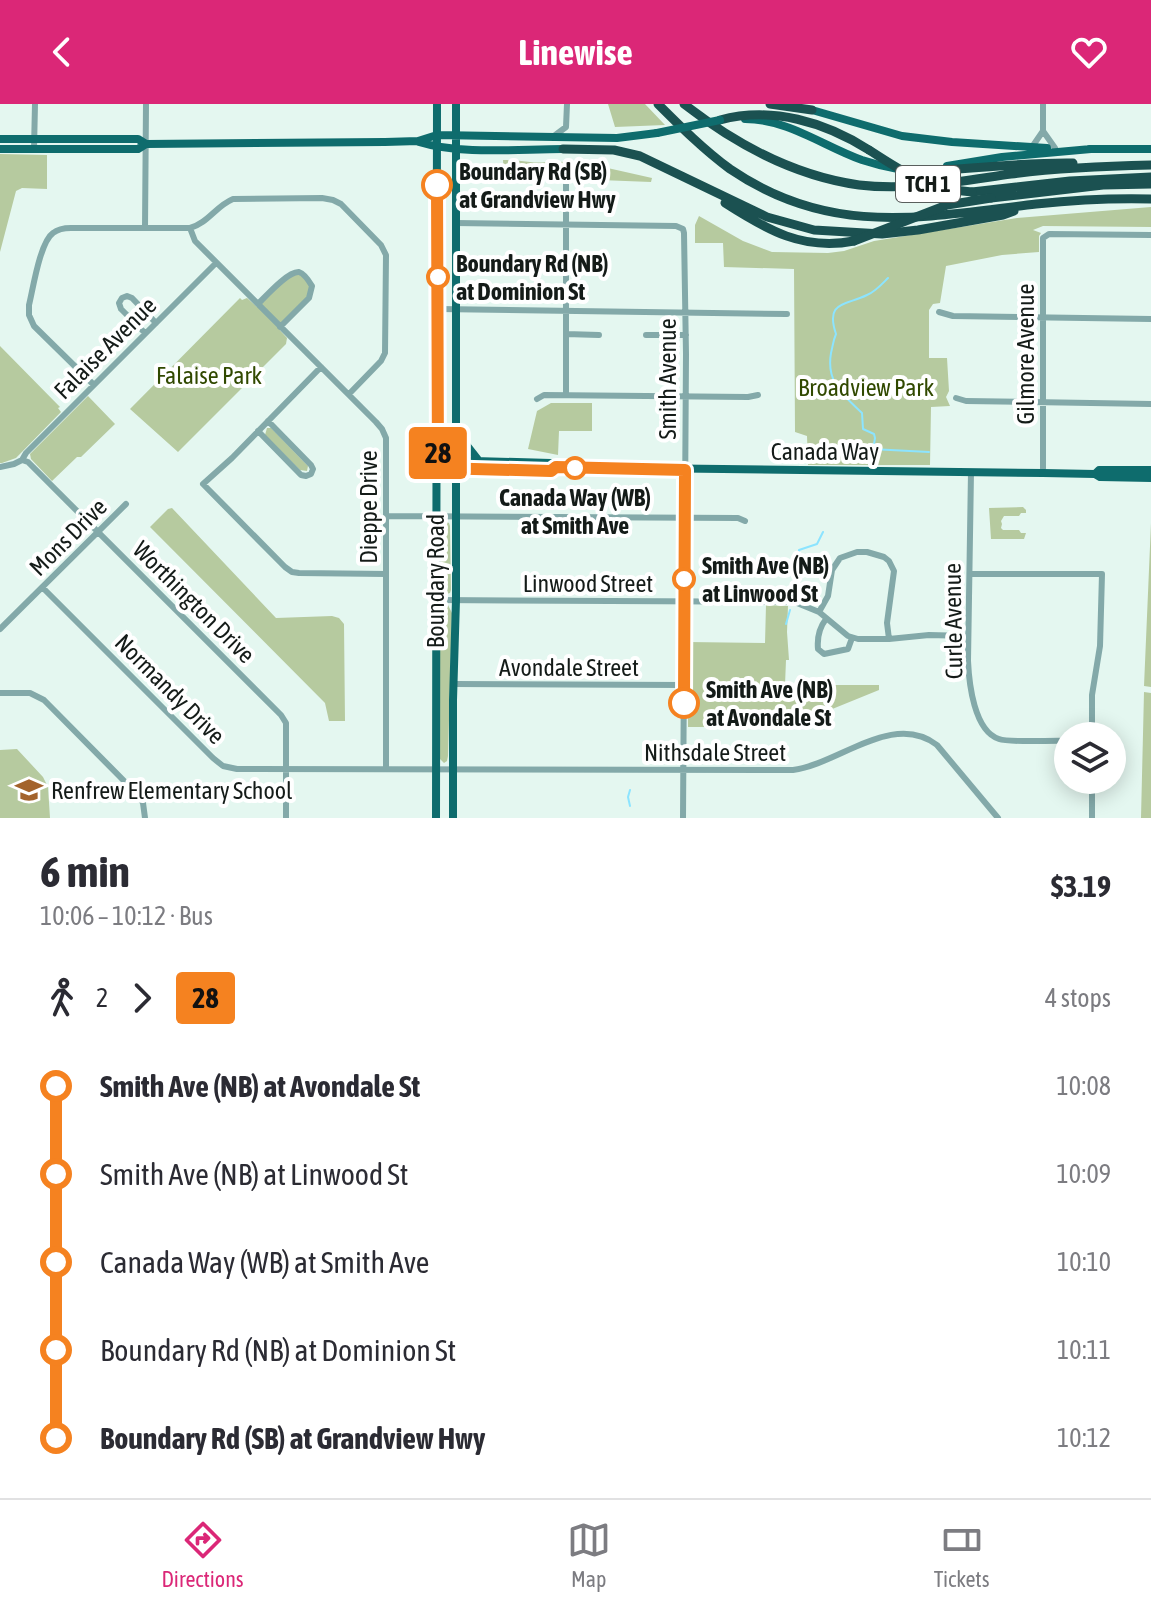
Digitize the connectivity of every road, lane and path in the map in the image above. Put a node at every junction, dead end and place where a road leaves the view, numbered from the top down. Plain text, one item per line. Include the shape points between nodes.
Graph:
1 (35, 104) edge
2 (146, 104) edge
3 (437, 104) edge
4 (456, 104) edge
5 (567, 104) edge
6 (658, 104) edge
7 (684, 104) edge
8 (770, 104) edge
9 (1043, 104) edge
10 (810, 107) edge
11 (739, 117) junction
12 (720, 120) joint
13 (1043, 131) junction
14 (437, 135) junction
15 (456, 136) junction
16 (554, 136) junction
17 (0, 139) edge
18 (418, 141) junction
19 (34, 144) junction
20 (146, 144) junction
21 (437, 147) junction
22 (1032, 147) junction
23 (455, 148) junction
24 (1055, 148) junction
25 (0, 149) edge
26 (563, 149) joint
27 (1091, 149) junction
28 (1151, 149) edge
29 (1146, 166) edge
30 (919, 171) junction
31 (1151, 177) edge
32 (566, 182) dead end
33 (1151, 184) edge
34 (699, 185) junction
35 (1151, 199) edge
36 (1036, 204) junction
37 (455, 223) junction
38 (566, 225) junction
39 (145, 228) junction
40 (190, 228) junction
41 (1151, 235) edge
42 (216, 263) junction
43 (258, 304) junction
44 (438, 309) junction
45 (455, 309) junction
46 (566, 310) junction
47 (686, 312) junction
48 (939, 312) dead end
49 (787, 314) dead end
50 (1043, 317) junction
51 (1151, 319) edge
52 (156, 323) junction
53 (280, 327) junction
54 (145, 333) junction
55 (566, 334) junction
56 (599, 335) dead end
57 (646, 335) dead end
58 (686, 335) junction
59 (321, 367) junction
60 (94, 385) junction
61 (349, 394) junction
62 (566, 395) junction
63 (758, 395) dead end
64 (686, 397) junction
65 (956, 398) dead end
66 (537, 399) dead end
67 (1043, 402) junction
68 (1151, 404) edge
69 (268, 421) junction
70 (258, 431) junction
71 (455, 431) junction
72 (22, 460) junction
73 (479, 461) junction
74 (438, 464) junction
75 (455, 464) junction
76 (0, 467) edge
77 (556, 467) junction
78 (685, 470) junction
79 (1151, 470) edge
80 (971, 472) junction
81 (1043, 473) junction
82 (1095, 474) junction
83 (1151, 478) edge
84 (126, 504) dead end
85 (455, 515) junction
86 (386, 516) junction
87 (437, 516) junction
88 (685, 517) junction
89 (745, 521) dead end
90 (98, 532) junction
91 (386, 574) junction
92 (970, 574) junction
93 (43, 588) junction
94 (437, 600) junction
95 (456, 600) junction
96 (684, 601) junction
97 (819, 612) junction
98 (826, 619) junction
99 (0, 629) edge
100 (968, 636) junction
101 (852, 638) junction
102 (889, 639) junction
103 (454, 684) junction
104 (684, 685) junction
105 (0, 693) edge
106 (1092, 722) edge
107 (1054, 741) edge
108 (286, 769) junction
109 (386, 769) junction
110 (437, 769) junction
111 (452, 769) junction
112 (683, 770) junction
113 (1092, 794) edge
114 (145, 818) edge
115 (286, 818) edge
116 (436, 818) edge
117 (453, 818) edge
118 (683, 818) edge
119 (998, 818) edge
120 (1092, 818) edge

1 - 19 street
2 - 20 street
3 - 14 main road, Boundary Road
4 - 15 main road, Boundary Road
5 - 16 street via 564,130
6 - 36 highway, TCH 1 via 730,169 775,194 828,212 921,218
7 - 29 highway, TCH 1 via 774,159 862,185 925,185 1041,171
8 - 10 highway
9 - 13 street
10 - 22 main road via 902,136
11 - 12 highway
11 - 30 main road via 773,122 861,160
11 - 31 highway, bridge via 767,115 811,123 944,189 972,192
12 - 16 main road, bridge via 617,138
13 - 22 street
13 - 24 street
14 - 15 main road
14 - 18 main road
14 - 21 main road, Boundary Road
15 - 16 main road
15 - 23 main road, Boundary Road
17 - 19 main road
18 - 20 main road
18 - 21 main road
19 - 20 main road via 138,139
19 - 25 main road
20 - 39 street
21 - 23 main road
21 - 44 main road, Boundary Road
22 - 24 main road
23 - 26 main road
23 - 37 main road, Boundary Road
24 - 27 main road
26 - 34 highway via 630,154
27 - 28 main road
27 - 30 main road
29 - 30 highway via 1046,163
32 - 38 street
33 - 34 highway, bridge via 947,205 854,241 826,245 786,237
34 - 36 highway via 780,221 858,233 918,230
35 - 36 highway, TCH 1
37 - 38 street
37 - 45 main road, Boundary Road
38 - 46 street
38 - 47 street, Smith Avenue via 683,229
39 - 40 street
39 - 60 street via 65,228 51,234 44,245 29,315
40 - 42 street, Dieppe Drive
40 - 61 street via 233,199 322,198 341,204 381,245 386,255 385,353
41 - 50 street, Gilmore Avenue via 1044,236
42 - 43 street, Dieppe Drive
42 - 52 street, Falaise Avenue
43 - 53 street, Dieppe Drive
43 - 53 street via 289,274 304,274 311,294
44 - 45 street
44 - 74 main road, Boundary Road
45 - 46 street
45 - 71 main road, Boundary Road
46 - 47 street
46 - 55 street
47 - 49 street
47 - 58 street, Smith Avenue
48 - 50 street
50 - 51 street
50 - 67 street, Gilmore Avenue
52 - 54 street, Falaise Avenue
52 - 54 street via 132,298 122,298 121,309
53 - 59 street, Dieppe Drive
54 - 60 street, Falaise Avenue
55 - 56 street
55 - 62 street
57 - 58 street
58 - 64 street, Smith Avenue
59 - 61 street, Dieppe Drive
59 - 69 street
60 - 72 street, Falaise Avenue
61 - 86 street, Dieppe Drive via 386,438
62 - 64 street
62 - 66 street
63 - 64 street
64 - 78 street, Smith Avenue
65 - 67 street
67 - 68 street
67 - 81 street, Gilmore Avenue
69 - 70 street
69 - 70 street via 311,465 311,474 301,475
70 - 91 street via 203,484 292,572
71 - 73 main road
71 - 75 main road, Boundary Road
72 - 76 street
72 - 90 street, Worthington Drive
73 - 75 main road, Canada Way
73 - 77 main road, Canada Way
74 - 75 main road, Canada Way
74 - 87 main road, Boundary Road
75 - 77 main road, Canada Way via 551,471
75 - 85 main road, Boundary Road
77 - 78 main road, Canada Way
78 - 80 main road, Canada Way
78 - 88 street, Smith Avenue
79 - 82 main road, Canada Way
80 - 81 main road, Canada Way
80 - 92 street, Curle Avenue
81 - 82 main road, Canada Way
82 - 83 main road, Canada Way
84 - 90 street, Mons Drive
85 - 87 street
85 - 88 street
85 - 95 main road, Boundary Road
86 - 87 street
86 - 91 street, Dieppe Drive
87 - 94 main road, Boundary Road
88 - 89 street
88 - 96 street, Smith Avenue
90 - 93 street, Mons Drive
90 - 108 street, Worthington Drive via 281,715 286,723
91 - 109 street, Dieppe Drive
92 - 100 street, Curle Avenue
92 - 106 street via 1102,574
93 - 99 street, Mons Drive
93 - 108 street, Normandy Drive via 223,766
94 - 95 street, Linwood Street
94 - 110 main road, Boundary Road
95 - 96 street, Linwood Street
95 - 103 main road, Boundary Road
96 - 97 street, Linwood Street via 788,602
96 - 104 street, Smith Avenue
97 - 98 street
97 - 102 street via 840,558 857,552 884,557 894,571
98 - 101 street
98 - 101 street via 818,639 824,654 848,649
100 - 102 street
100 - 107 street, Curle Avenue via 979,720 1001,740
101 - 102 street
103 - 104 street, Avondale Street
103 - 111 main road, Boundary Road
104 - 112 street, Smith Avenue
105 - 114 street via 30,693 44,700 138,795
108 - 109 street, Normandy Drive
108 - 115 street, Worthington Drive
109 - 110 street, Normandy Drive
110 - 111 street, Nithsdale Street
110 - 116 main road, Boundary Road
111 - 112 street, Nithsdale Street
111 - 117 main road, Boundary Road
112 - 118 street, Smith Avenue
112 - 119 street, Nithsdale Street via 798,770 888,734 914,734 941,748
113 - 120 street

